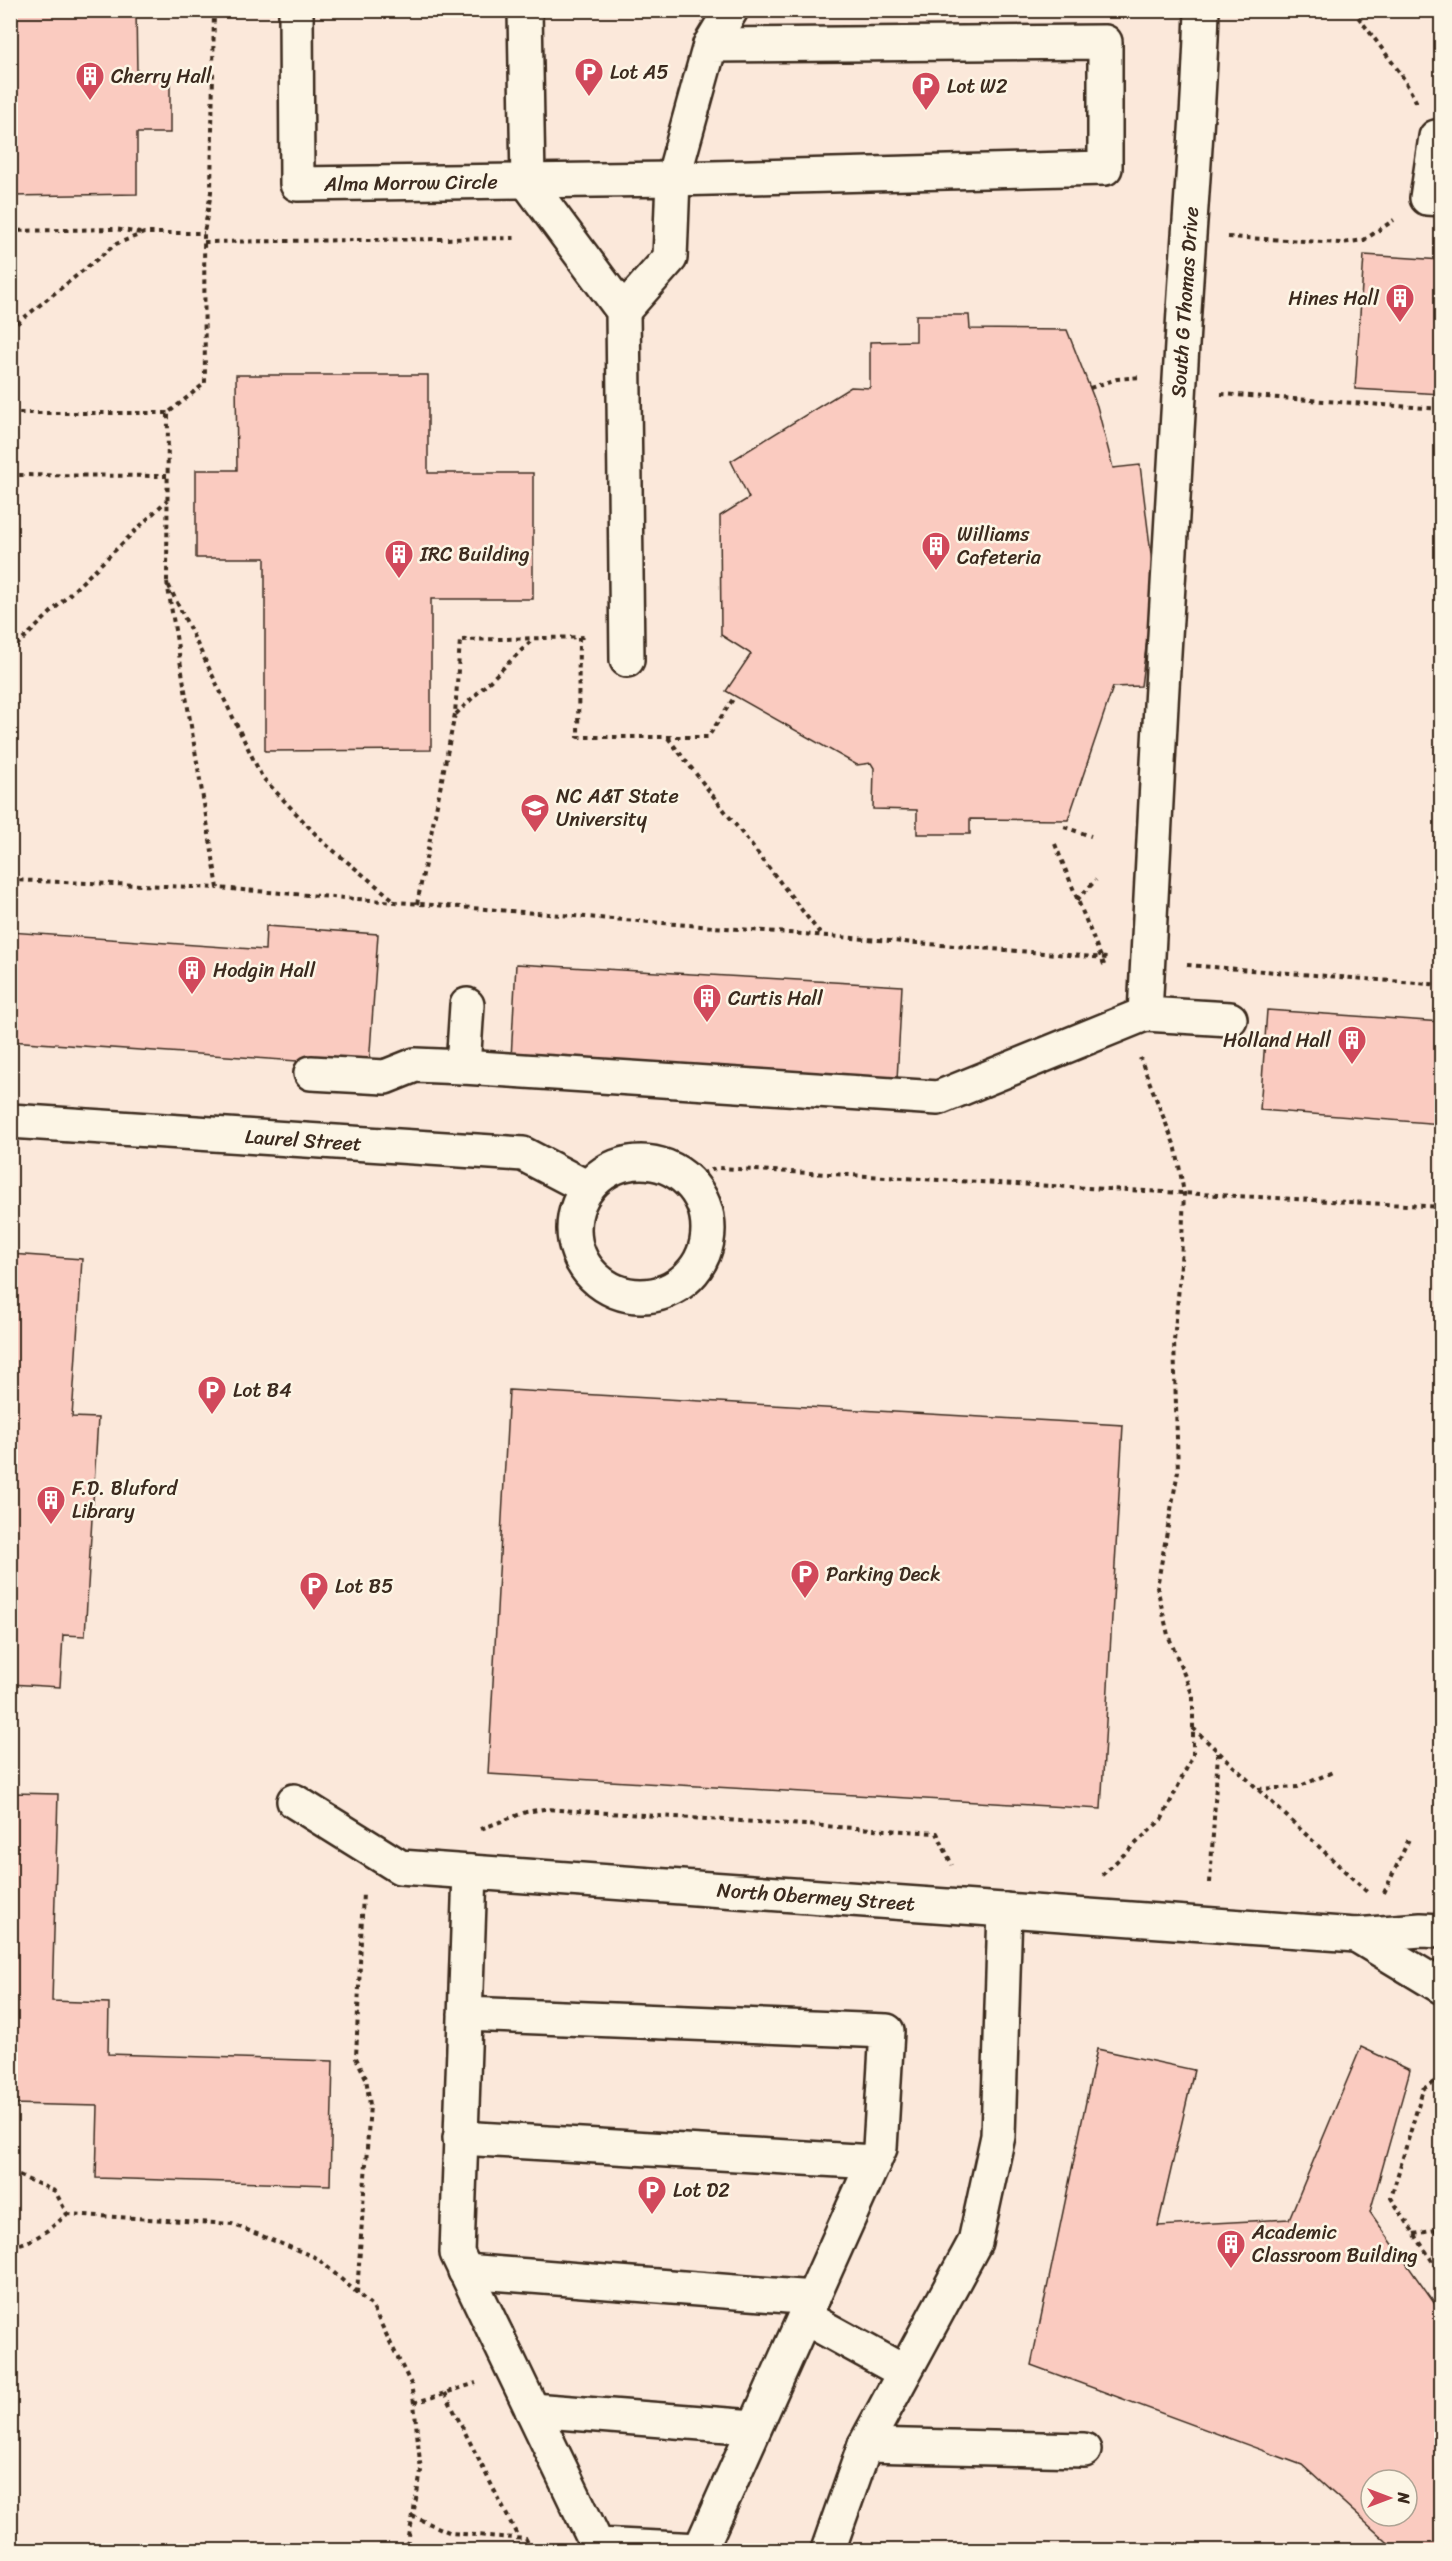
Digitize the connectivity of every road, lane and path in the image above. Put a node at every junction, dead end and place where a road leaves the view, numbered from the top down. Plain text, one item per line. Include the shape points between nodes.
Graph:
1 (214, 10) edge
2 (296, 10) edge
3 (525, 10) edge
4 (731, 10) edge
5 (1202, 10) edge
6 (1353, 10) edge
7 (710, 45) junction
8 (1438, 137) edge
9 (673, 179) junction
10 (528, 183) junction
11 (1434, 198) edge
12 (10, 231) edge
13 (144, 234) junction
14 (204, 234) junction
15 (1188, 235) junction
16 (568, 237) junction
17 (204, 242) junction
18 (623, 311) junction
19 (10, 329) edge
20 (1179, 384) junction
21 (1090, 388) dead end
22 (1442, 409) edge
23 (10, 413) edge
24 (168, 413) junction
25 (10, 475) edge
26 (167, 476) junction
27 (167, 499) junction
28 (166, 582) junction
29 (579, 637) junction
30 (533, 639) junction
31 (627, 648) joint
32 (10, 652) edge
33 (735, 696) dead end
34 (455, 714) junction
35 (667, 737) junction
36 (1064, 827) dead end
37 (1091, 836) dead end
38 (10, 880) edge
39 (1096, 880) dead end
40 (218, 888) junction
41 (1077, 900) dead end
42 (397, 902) junction
43 (417, 904) junction
44 (822, 936) junction
45 (1148, 962) junction
46 (1442, 985) edge
47 (467, 1005) dead end
48 (1145, 1014) junction
49 (1230, 1020) dead end
50 (463, 1067) junction
51 (311, 1073) dead end
52 (10, 1122) edge
53 (686, 1179) junction
54 (588, 1188) junction
55 (1442, 1207) edge
56 (1182, 1248) dead end
57 (1193, 1728) junction
58 (1218, 1752) junction
59 (1335, 1771) dead end
60 (1257, 1789) junction
61 (294, 1801) dead end
62 (474, 1832) dead end
63 (1409, 1839) dead end
64 (366, 1846) junction
65 (470, 1872) junction
66 (1097, 1879) dead end
67 (1370, 1895) dead end
68 (1379, 1903) dead end
69 (963, 1907) junction
70 (1005, 1910) junction
71 (1209, 1925) junction
72 (1442, 1931) edge
73 (1356, 1935) junction
74 (1442, 1987) edge
75 (465, 2014) junction
76 (1442, 2077) edge
77 (460, 2138) junction
78 (874, 2162) junction
79 (10, 2174) edge
80 (67, 2214) junction
81 (1442, 2229) edge
82 (1414, 2234) junction
83 (10, 2245) edge
84 (465, 2271) junction
85 (1442, 2276) edge
86 (357, 2293) junction
87 (808, 2307) junction
88 (513, 2372) junction
89 (904, 2372) junction
90 (445, 2393) junction
91 (414, 2403) junction
92 (532, 2410) junction
93 (754, 2427) junction
94 (865, 2445) junction
95 (1084, 2450) dead end
96 (412, 2516) junction
97 (519, 2539) junction
98 (398, 2550) edge
99 (531, 2550) edge
100 (828, 2550) edge

1 - 14 path via 211,192
2 - 10 street, Alma Morrow Circle via 297,184
3 - 10 street, Alma Morrow Circle
4 - 7 street
5 - 15 street, South G Thomas Drive
6 - 8 path via 1401,74
7 - 9 street
7 - 9 street via 1105,42 1105,168
8 - 11 street
9 - 10 street
9 - 18 street via 670,258
10 - 16 street
11 - 15 path via 1364,240 1342,243
12 - 13 path via 114,229
13 - 14 path
13 - 19 path via 116,244
14 - 17 path
15 - 20 street, South G Thomas Drive
16 - 17 path
16 - 18 street
17 - 24 path via 205,383
18 - 31 street
20 - 21 path via 1137,376
20 - 22 path via 1200,393
20 - 45 street, South G Thomas Drive
23 - 24 path
24 - 26 path
25 - 26 path
26 - 27 path
27 - 28 path
27 - 32 path
28 - 40 path
28 - 42 path via 262,777 323,842
29 - 30 path
29 - 31 path
29 - 35 path via 578,737
30 - 34 path
30 - 34 path via 460,640
33 - 35 path via 708,737
34 - 43 path
35 - 44 path
36 - 37 path
38 - 40 path
39 - 41 path
40 - 42 path
42 - 43 path
43 - 44 path
44 - 45 path
45 - 46 path
45 - 48 street, South G Thomas Drive
47 - 50 street
48 - 49 street
48 - 50 street via 938,1098
50 - 51 street via 415,1065 385,1077
52 - 54 street, Laurel Street via 523,1154
53 - 54 street via 667,1167 646,1162 624,1164 604,1173
53 - 54 street via 699,1195 707,1216 708,1238 701,1259 688,1277 669,1290 648,1296 626,1295 606,1286 589,1271 578,1252 574,1230 578,1208
53 - 55 path via 718,1168
56 - 57 path via 1174,1341 1178,1471 1157,1587 1168,1635 1193,1696
57 - 58 path
57 - 66 path via 1193,1755 1162,1819
58 - 60 path
58 - 71 path
59 - 60 path via 1298,1787
60 - 67 path
61 - 64 street, North Obermey Street
62 - 69 path via 525,1812 544,1809 937,1833 962,1886
63 - 68 path
64 - 65 street, North Obermey Street via 400,1867
64 - 86 path via 356,2058 366,2078 370,2105
65 - 69 street, North Obermey Street
65 - 75 street
69 - 70 street, North Obermey Street
70 - 71 street, North Obermey Street
70 - 89 street via 998,2136 975,2242
71 - 73 street, North Obermey Street
72 - 73 street, North Obermey Street
73 - 74 street, North Obermey Street
75 - 77 street
75 - 78 street via 887,2031 880,2148
76 - 82 path via 1423,2089 1391,2198
77 - 78 street
77 - 84 street via 457,2253
78 - 87 street
79 - 80 path via 55,2191
80 - 83 path via 20,2245
80 - 86 path via 232,2224 317,2258
81 - 82 path
82 - 85 path
84 - 87 street
84 - 88 street
86 - 91 path via 372,2306 411,2384
87 - 89 street
87 - 93 street
88 - 90 path
88 - 92 street
89 - 94 street
90 - 91 path
90 - 97 path
91 - 96 path via 421,2472
92 - 93 street
92 - 93 street via 597,2546 700,2550
94 - 95 street
94 - 100 street
96 - 97 path via 451,2533
96 - 98 path via 408,2542
97 - 99 path via 525,2539

